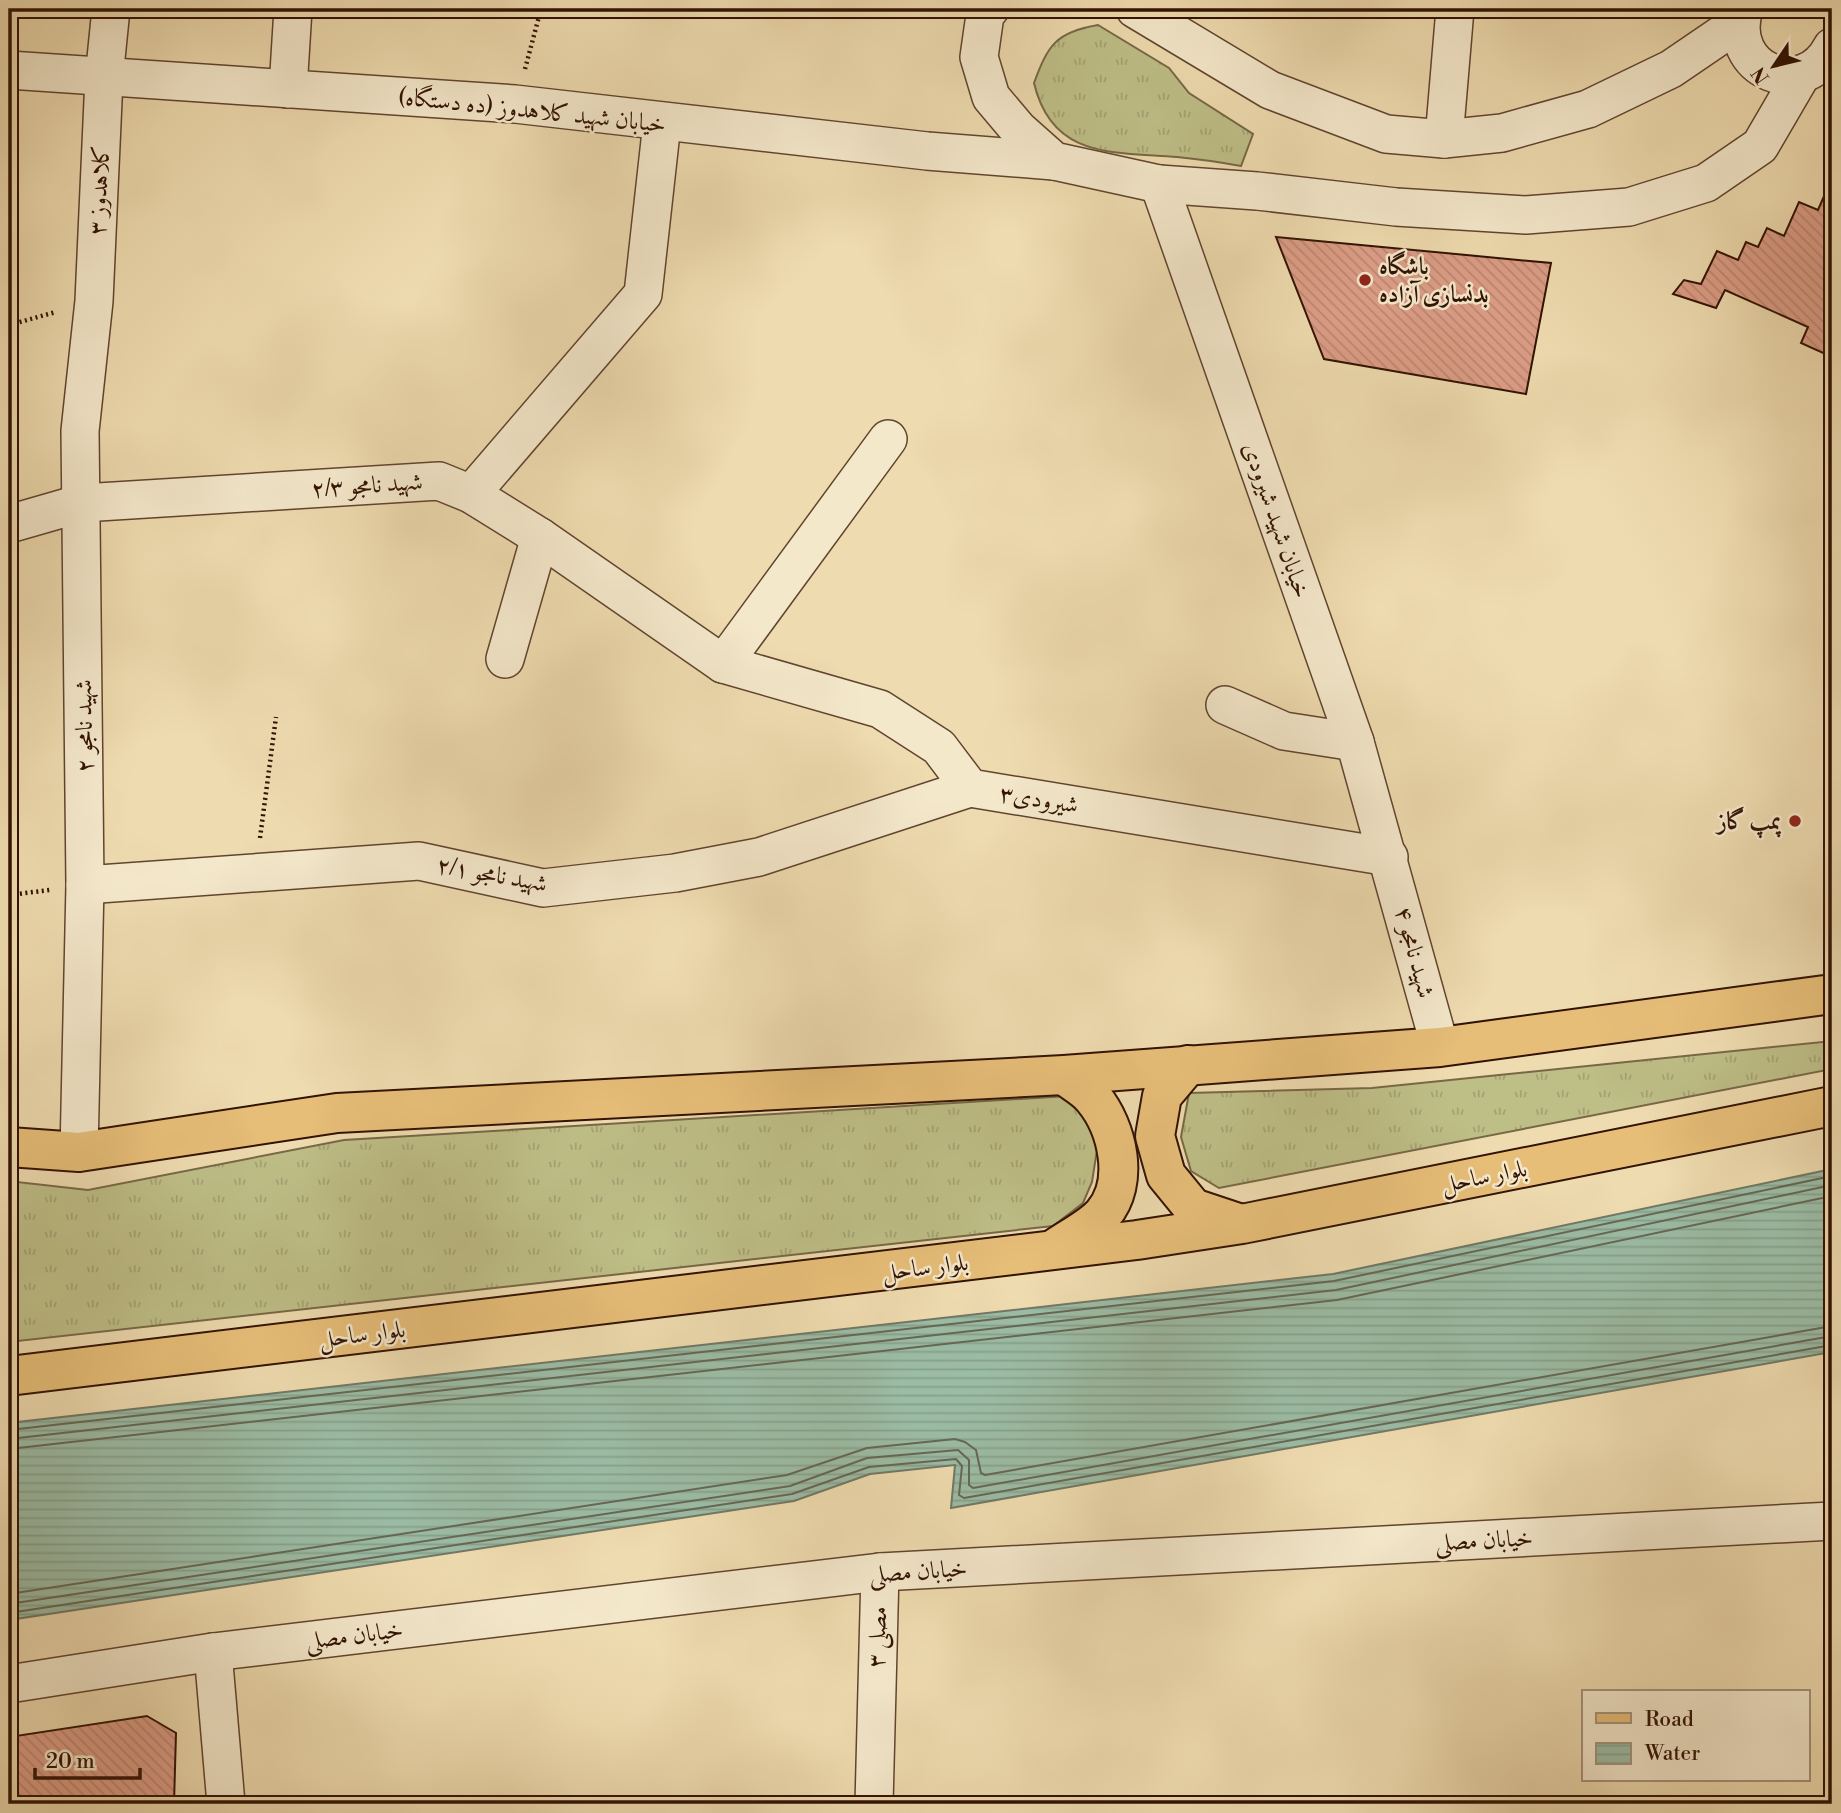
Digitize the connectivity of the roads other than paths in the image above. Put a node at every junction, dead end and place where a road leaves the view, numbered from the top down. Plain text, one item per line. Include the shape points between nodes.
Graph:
1 (111, 9) edge
2 (293, 9) edge
3 (1135, 9) edge
4 (1455, 9) edge
5 (985, 11) edge
6 (1742, 15) edge
7 (1832, 47) edge
8 (9, 70) edge
9 (1802, 74) junction
10 (104, 78) junction
11 (288, 89) junction
12 (662, 123) junction
13 (1444, 139) junction
14 (1054, 161) junction
15 (1159, 184) junction
16 (94, 301) joint
17 (888, 439) dead end
18 (471, 494) junction
19 (82, 503) junction
20 (9, 524) edge
21 (540, 537) junction
22 (505, 659) dead end
23 (723, 664) junction
24 (1225, 705) dead end
25 (1355, 742) junction
26 (970, 788) junction
27 (1389, 857) junction
28 (85, 885) junction
29 (1832, 994) edge
30 (1440, 1047) junction
31 (1188, 1065) junction
32 (1064, 1075) junction
33 (1832, 1106) edge
34 (9, 1147) edge
35 (79, 1152) junction
36 (1242, 1224) junction
37 (1050, 1252) junction
38 (9, 1376) edge
39 (1832, 1521) edge
40 (880, 1572) junction
41 (213, 1652) junction
42 (9, 1684) edge
43 (226, 1804) edge
44 (874, 1804) edge

1 - 10 street, کلاهدوز ۳
2 - 11 street
3 - 13 street via 1270,90 1385,134
4 - 13 street
5 - 14 street via 979,57 991,97
6 - 9 street via 1740,38 1757,65 1771,73
6 - 13 street via 1671,69 1588,109 1502,133
7 - 9 street, خیابان شهید کلاهدوز (ده دستگاه) via 1816,68
8 - 10 street, خیابان شهید کلاهدوز (ده دستگاه)
9 - 15 street, خیابان شهید کلاهدوز (ده دستگاه) via 1760,146 1706,183 1629,207 1526,215
10 - 11 street, خیابان شهید کلاهدوز (ده دستگاه)
10 - 16 street, کلاهدوز ۳
11 - 12 street, خیابان شهید کلاهدوز (ده دستگاه) via 515,104
12 - 14 street, خیابان شهید کلاهدوز (ده دستگاه)
12 - 18 street via 643,294
14 - 15 street, خیابان شهید کلاهدوز (ده دستگاه)
15 - 25 street, خیابان شهید شیرودی
16 - 19 street, شهید نامجو ۲ via 80,431
17 - 23 street
18 - 19 street, شهید نامجو ۲/۳ via 439,481
18 - 21 street, شهید نامجو ۲/۳
19 - 20 street, شهید نامجو ۲/۳
19 - 28 street, شهید نامجو ۲
21 - 22 street
21 - 23 street, شهید نامجو ۲/۳
23 - 26 street, شیرودی۳ via 880,709 939,747
24 - 25 street via 1284,731
25 - 27 street, خیابان شهید شیرودی
26 - 27 street, شیرودی۳
26 - 28 street, شهید نامجو ۲/۱ via 759,857 662,875 543,888 419,861
27 - 30 street, شهید نامجو ۴
28 - 35 street, شهید نامجو ۲
29 - 30 main road
30 - 31 main road
31 - 32 main road
31 - 36 main road via 1163,1096 1155,1136 1166,1175 1194,1208
32 - 35 main road via 337,1113
32 - 37 main road via 1093,1098 1108,1125 1118,1158 1119,1184 1103,1214
33 - 36 main road, بلوار ساحل
34 - 35 main road
36 - 37 main road, بلوار ساحل
37 - 38 main road, بلوار ساحل
39 - 40 street, خیابان مصلی
40 - 41 street, خیابان مصلی
40 - 44 street, مصلی ۳
41 - 42 street, خیابان مصلی
41 - 43 street

